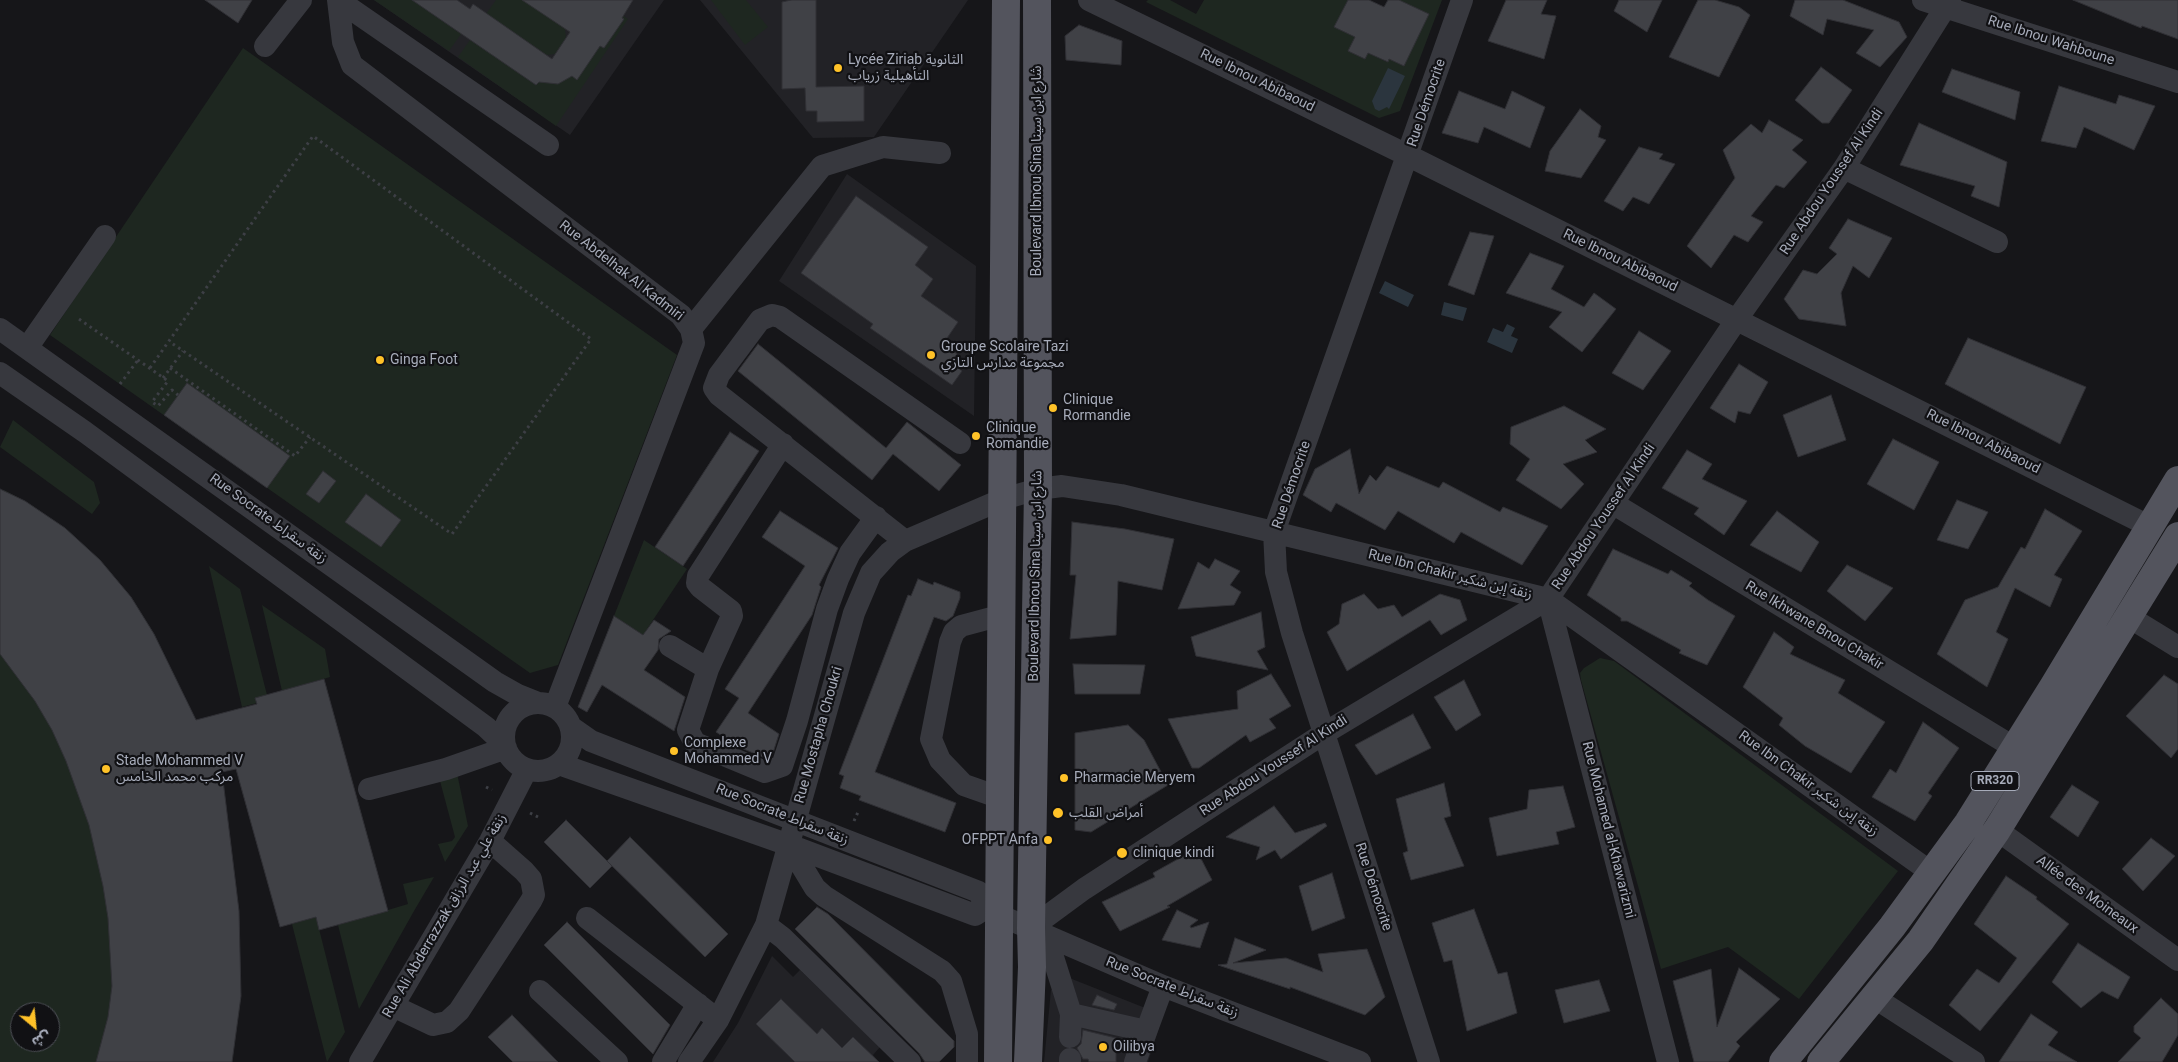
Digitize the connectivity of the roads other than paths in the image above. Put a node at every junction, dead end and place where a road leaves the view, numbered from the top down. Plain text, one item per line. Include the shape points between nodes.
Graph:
1 (301, 0) edge
2 (338, 0) edge
3 (1006, 0) edge
4 (1037, 0) edge
5 (1089, 0) edge
6 (1462, 0) edge
7 (1923, 0) edge
8 (1948, 4) edge
9 (265, 46) dead end
10 (2178, 82) edge
11 (548, 145) dead end
12 (940, 153) dead end
13 (1409, 156) junction
14 (1844, 168) junction
15 (105, 236) dead end
16 (1997, 242) dead end
17 (1737, 320) junction
18 (0, 329) edge
19 (691, 329) junction
20 (27, 348) junction
21 (0, 373) edge
22 (960, 443) dead end
23 (783, 444) junction
24 (208, 476) junction
25 (2178, 480) edge
26 (1038, 489) junction
27 (1003, 499) junction
28 (1614, 504) junction
29 (186, 506) junction
30 (876, 517) junction
31 (2149, 526) junction
32 (1274, 532) junction
33 (2178, 536) edge
34 (905, 541) junction
35 (1548, 599) junction
36 (1002, 615) junction
37 (2129, 617) junction
38 (670, 646) dead end
39 (2178, 647) edge
40 (708, 669) junction
41 (547, 705) junction
42 (571, 726) junction
43 (1323, 734) junction
44 (506, 746) junction
45 (2015, 748) junction
46 (559, 764) junction
47 (527, 769) junction
48 (369, 789) dead end
49 (1001, 798) junction
50 (795, 820) junction
51 (1997, 830) junction
52 (490, 841) junction
53 (789, 845) junction
54 (1932, 873) junction
55 (993, 911) junction
56 (587, 918) dead end
57 (766, 925) junction
58 (1039, 932) junction
59 (2178, 960) edge
60 (1162, 986) junction
61 (540, 991) dead end
62 (1875, 998) junction
63 (698, 1004) junction
64 (393, 1006) junction
65 (1071, 1014) junction
66 (718, 1020) junction
67 (1146, 1031) junction
68 (1070, 1037) dead end
69 (360, 1062) edge
70 (617, 1062) edge
71 (663, 1062) edge
72 (689, 1062) edge
73 (910, 1062) edge
74 (967, 1062) edge
75 (998, 1062) edge
76 (1028, 1062) edge
77 (1135, 1062) edge
78 (1360, 1062) edge
79 (1429, 1062) edge
80 (1668, 1062) edge
81 (1783, 1062) edge
82 (1821, 1062) edge
83 (1974, 1062) edge

1 - 9 street
2 - 11 street
2 - 19 street, Rue Abdelhak Al Kadmiri via 343,42 352,65 682,315
3 - 27 main road
4 - 26 main road, Boulevard Ibnou Sina شارع ابن سينا
5 - 13 street, Rue Ibnou Abibaoud
6 - 13 street, Rue Démocrite
7 - 8 street, Rue Ibnou Wahboune
8 - 10 street, Rue Ibnou Wahboune
8 - 14 street, Rue Abdou Youssef Al Kindi
12 - 19 street via 883,147 822,166
13 - 17 street, Rue Ibnou Abibaoud
13 - 32 street, Rue Démocrite
14 - 16 street
14 - 17 street, Rue Abdou Youssef Al Kindi
15 - 20 street
17 - 28 street, Rue Abdou Youssef Al Kindi
17 - 31 street, Rue Ibnou Abibaoud
18 - 20 street, Rue Socrate زنقة سقراط
19 - 41 street, Rue Abdelhak Al Kadmiri via 694,343
20 - 24 street, Rue Socrate زنقة سقراط
21 - 29 street
22 - 23 street via 780,317 772,316 760,320 718,375 714,388
23 - 30 street
23 - 40 street via 698,576 700,587 732,616
24 - 29 street
24 - 41 street, Rue Socrate زنقة سقراط via 496,682 518,695
25 - 31 main road, RR320
26 - 27 street, Rue Ibn Chakir زنقة إبن شكير
26 - 32 street, Rue Ibn Chakir زنقة إبن شكير via 1062,486 1121,495
26 - 58 main road, Boulevard Ibnou Sina شارع ابن سينا
27 - 34 street, Rue Mostapha Choukri
27 - 36 main road
28 - 35 street, Rue Abdou Youssef Al Kindi
28 - 45 street, Rue Ikhwane Bnou Chakir
29 - 44 street via 486,727
30 - 34 street
30 - 40 street via 850,553 838,579 782,766 765,772 695,743 690,737 688,730
31 - 45 main road, RR320
32 - 35 street, Rue Ibn Chakir زنقة إبن شكير
32 - 43 street, Rue Démocrite via 1276,572 1282,598
33 - 37 main road, RR320
34 - 50 street, Rue Mostapha Choukri via 871,573 859,599
35 - 43 street, Rue Abdou Youssef Al Kindi
35 - 54 street, Rue Ibn Chakir زنقة إبن شكير
35 - 80 street, Rue Mohamed al-Khawarizmi
36 - 49 main road
36 - 49 street via 961,626 954,632 931,740 940,760 964,785
37 - 39 street
37 - 51 main road, RR320
38 - 40 street
41 - 42 street via 564,714
41 - 44 street via 527,705 513,714 505,729
42 - 46 street via 571,746
42 - 50 street, Rue Socrate زنقة سقراط via 590,741
43 - 58 street, Rue Abdou Youssef Al Kindi via 1084,889
43 - 79 street, Rue Démocrite
44 - 47 street via 513,760
44 - 48 street via 446,769
45 - 54 main road, RR320
46 - 47 street via 543,771
46 - 53 street, Rue Socrate زنقة سقراط
47 - 52 street, Rue Ali Abderrazzak زنقة علي عبد الرزاق
49 - 55 main road
50 - 53 street, Rue Mostapha Choukri
50 - 55 street, Rue Socrate زنقة سقراط via 979,892
51 - 59 street, Allée des Moineaux
51 - 62 main road, RR320
52 - 64 street, Rue Ali Abderrazzak زنقة علي عبد الرزاق
52 - 64 street via 530,879 534,895 531,901 459,1011 447,1022 433,1026
53 - 55 street, Rue Socrate زنقة سقراط via 975,915
53 - 57 street, Rue Mostapha Choukri
53 - 74 street via 815,888 824,896 942,971 951,981 968,1034
54 - 81 main road, RR320
55 - 58 street, Rue Socrate زنقة سقراط
55 - 75 main road
56 - 63 street
57 - 66 street, Rue Mostapha Choukri
57 - 73 street
58 - 60 street, Rue Socrate زنقة سقراط
58 - 65 street
58 - 76 main road, Boulevard Ibnou Sina شارع ابن سينا via 1032,968
60 - 67 street
60 - 78 street, Rue Socrate زنقة سقراط
61 - 70 street
62 - 82 main road, RR320
62 - 83 street
63 - 66 street
63 - 71 street
64 - 69 street, Rue Ali Abderrazzak زنقة علي عبد الرزاق
65 - 67 street
65 - 68 street
66 - 72 street, Rue Mostapha Choukri
67 - 77 street

